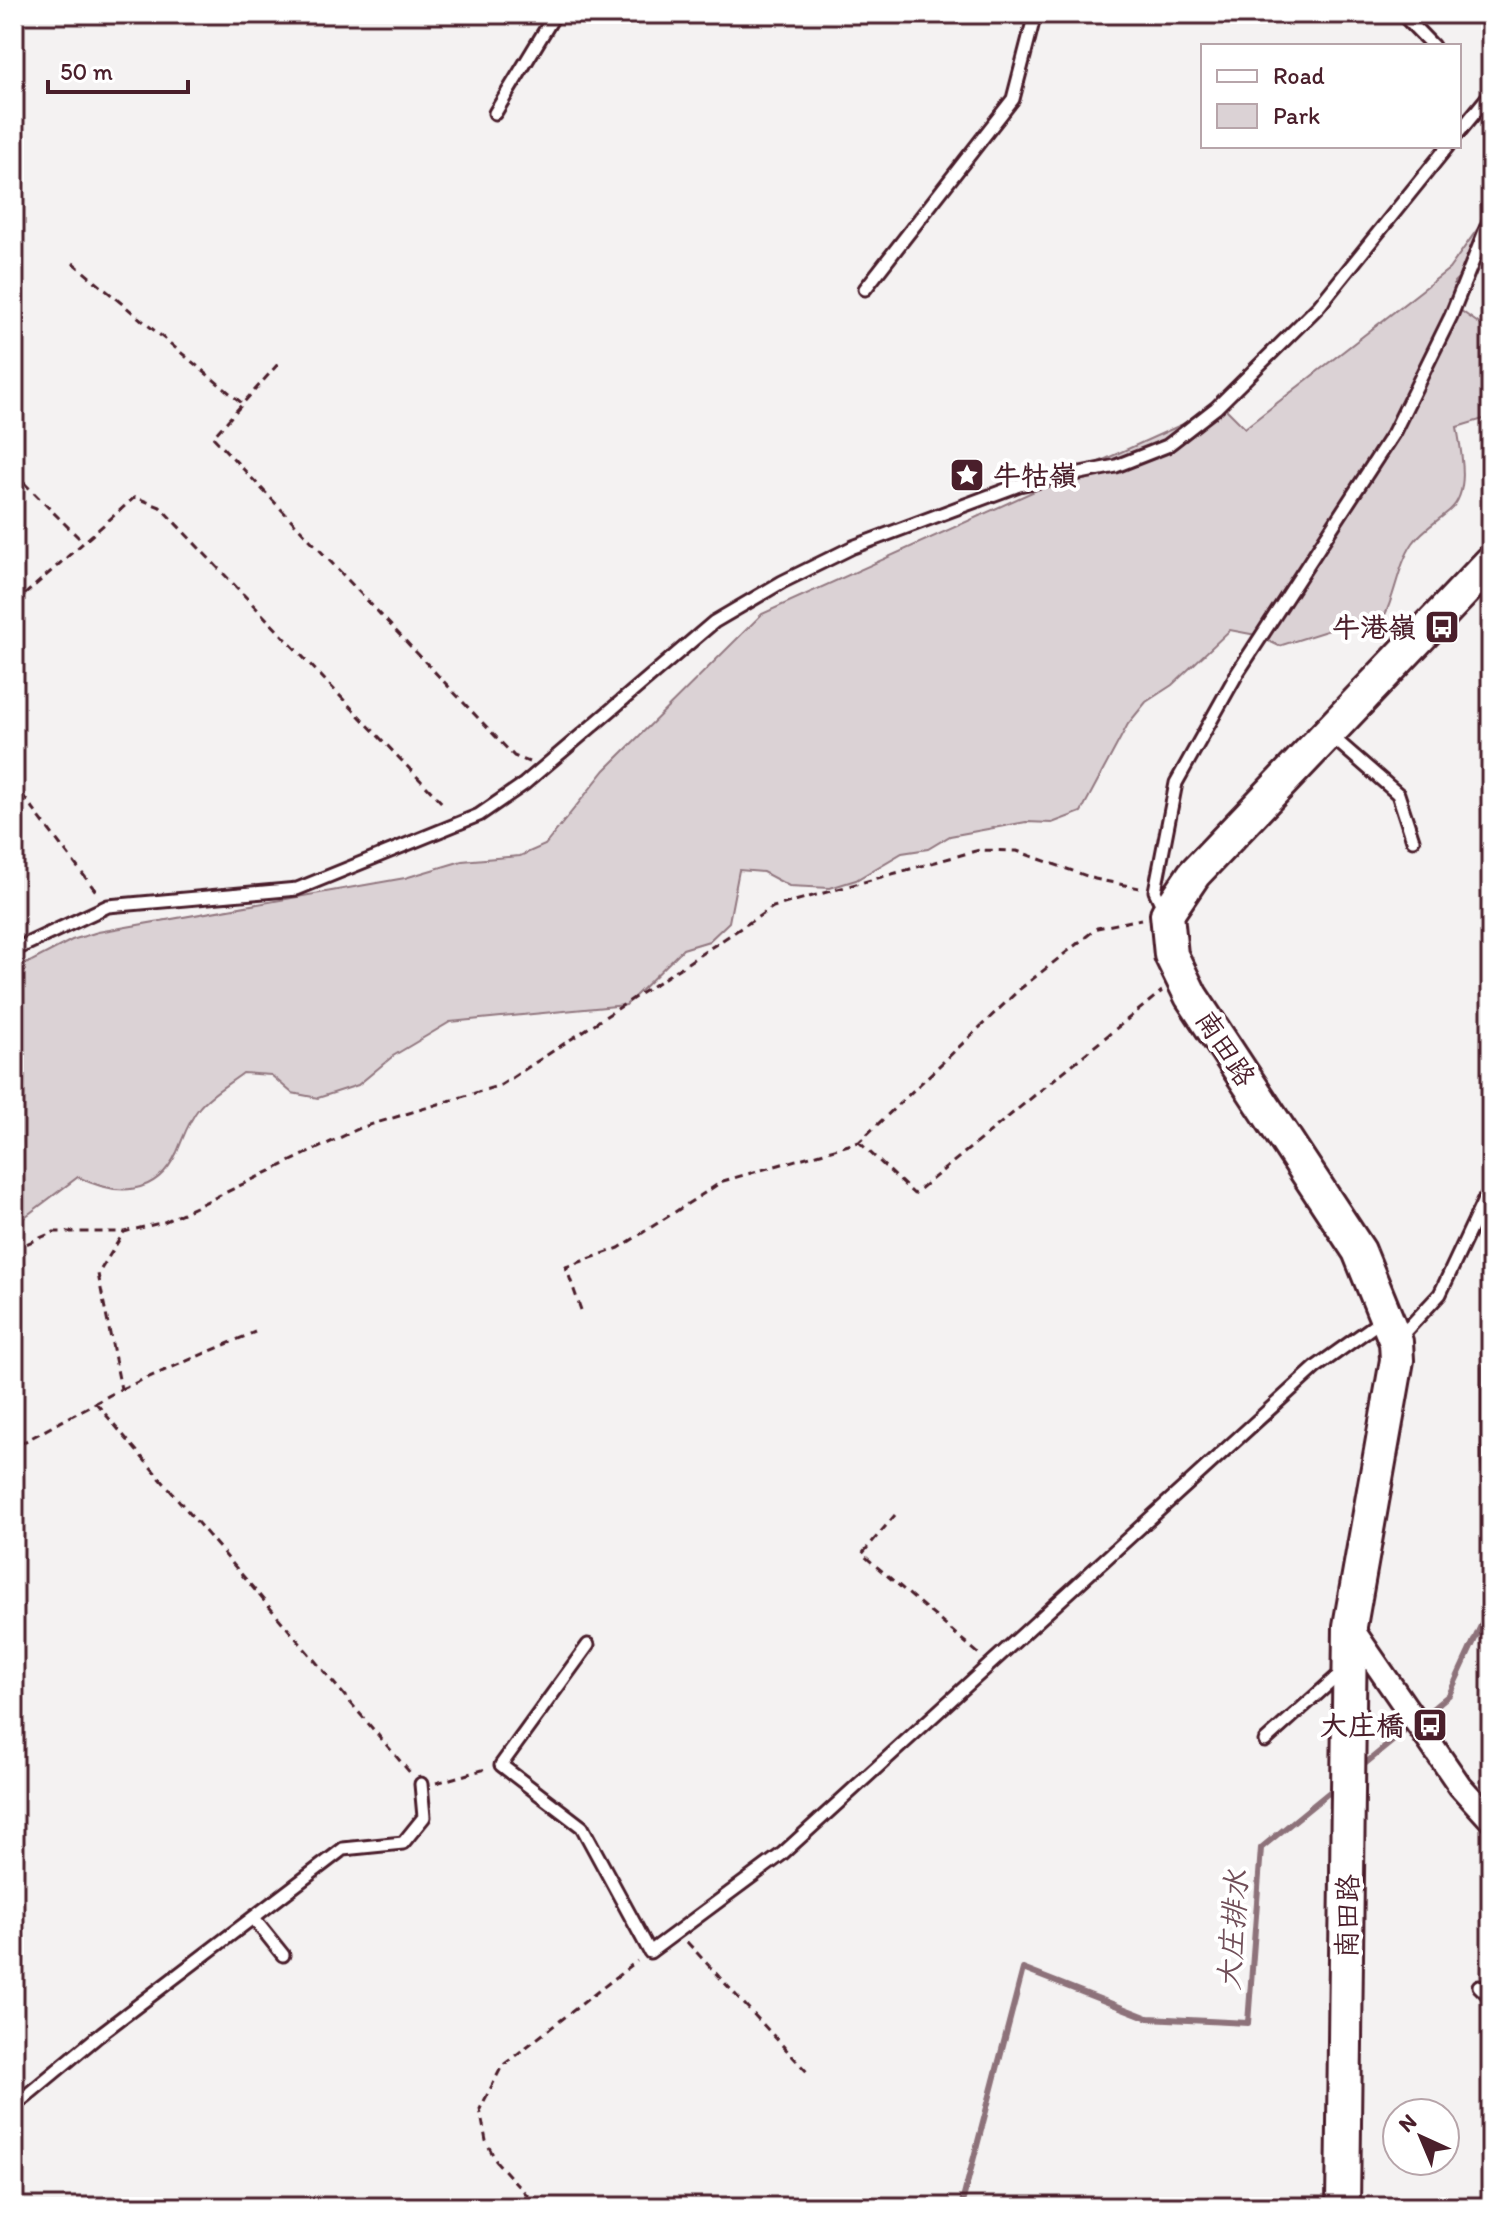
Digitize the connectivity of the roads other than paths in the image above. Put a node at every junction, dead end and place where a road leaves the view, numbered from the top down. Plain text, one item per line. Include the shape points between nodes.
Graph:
1 (555, 14) edge
2 (1035, 14) edge
3 (1402, 14) edge
4 (1431, 44) edge
5 (1491, 93) edge
6 (495, 113) dead end
7 (1461, 130) edge
8 (1446, 148) edge
9 (1491, 216) edge
10 (865, 289) dead end
11 (1491, 562) edge
12 (1328, 733) junction
13 (1413, 840) dead end
14 (1161, 902) junction
15 (14, 950) edge
16 (1491, 1194) edge
17 (1391, 1330) junction
18 (1350, 1626) junction
19 (588, 1645) dead end
20 (1350, 1666) junction
21 (1265, 1741) dead end
22 (421, 1784) road end
23 (1491, 1820) edge
24 (255, 1920) junction
25 (283, 1955) dead end
26 (1479, 1986) dead end
27 (1491, 1998) edge
28 (14, 2106) edge
29 (1343, 2207) edge

1 - 6 lane
2 - 10 lane via 1013,99
3 - 4 lane
5 - 7 lane
8 - 15 lane via 1319,306 1216,408 1167,446 1116,466 1019,485 853,547 782,582 714,622 543,768 479,815 297,889 108,906
9 - 14 lane via 1451,316 1394,432 1238,672 1176,783
11 - 12 main road
12 - 13 lane via 1398,794
12 - 14 main road
14 - 17 main road, 南田路 via 1171,955 1181,975 1359,1251
16 - 17 lane via 1440,1294
17 - 18 main road, 南田路 via 1397,1360
17 - 19 lane via 1316,1367 782,1854 650,1952 582,1827 501,1765
18 - 20 main road, 南田路
18 - 23 street via 1460,1786
20 - 21 lane
20 - 29 main road, 南田路
22 - 24 lane via 424,1817 403,1843 343,1849
24 - 25 lane
24 - 28 lane via 103,2032
26 - 27 lane

